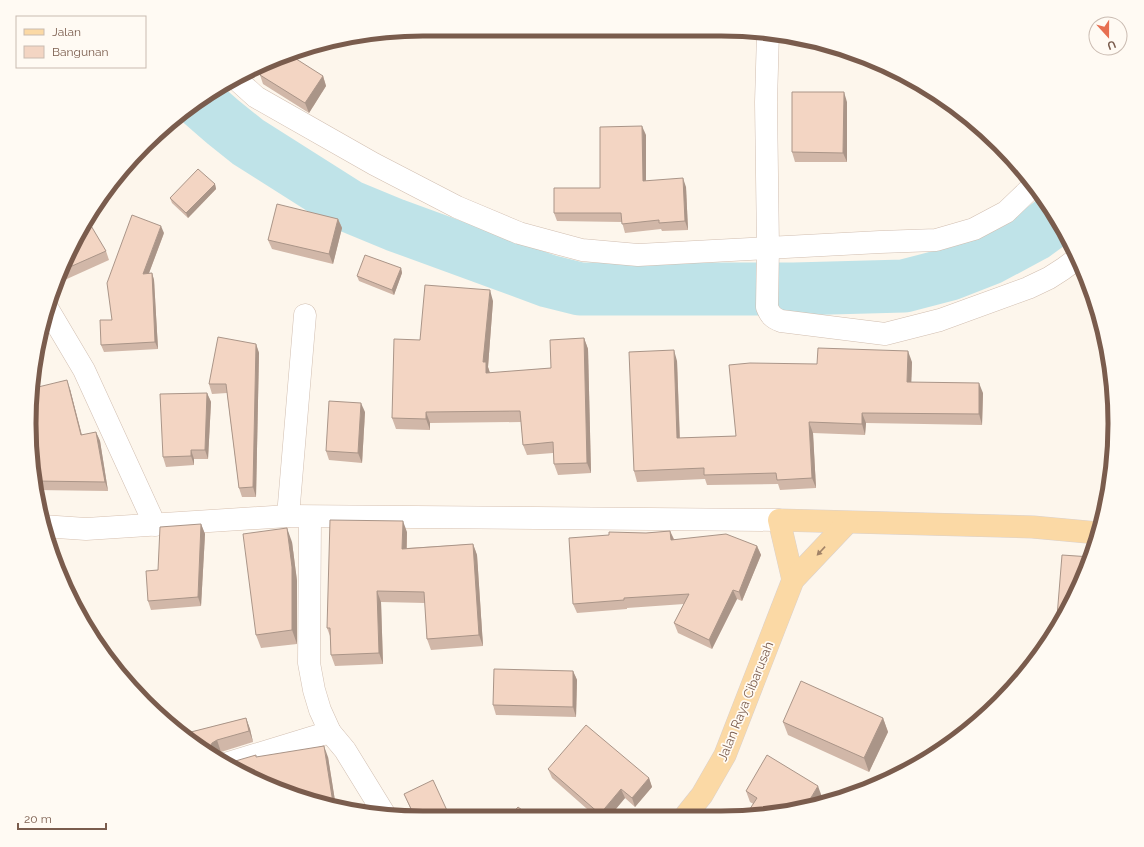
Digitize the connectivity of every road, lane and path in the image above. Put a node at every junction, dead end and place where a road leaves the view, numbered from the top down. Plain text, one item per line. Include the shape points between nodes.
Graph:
1 (768, 39) edge
2 (240, 83) edge
3 (1029, 190) edge
4 (768, 248) junction
5 (1073, 262) edge
6 (305, 314) dead end
7 (52, 315) edge
8 (288, 516) junction
9 (310, 517) junction
10 (779, 520) junction
11 (847, 522) junction
12 (155, 525) junction
13 (50, 527) edge
14 (1092, 532) edge
15 (794, 580) junction
16 (330, 732) junction
17 (234, 761) edge
18 (381, 809) edge
19 (689, 811) edge

1 - 4 street
2 - 4 street via 256,97 374,164 457,207 519,233 582,250 638,255
3 - 4 street via 1006,212 974,229 936,240
4 - 5 street via 767,302 769,312 774,318 886,334 940,320 1028,288
6 - 8 street
7 - 12 street via 84,370
8 - 9 street
8 - 12 street
9 - 10 street
9 - 16 street via 309,663 320,710
10 - 11 main road
10 - 15 main road
11 - 14 main road via 1033,527
11 -> 15 main road, Jalan Raya Cibarusah
12 - 13 street via 86,529
15 - 19 main road, Jalan Raya Cibarusah via 725,755 702,795
16 - 17 street
16 - 18 street via 345,750

